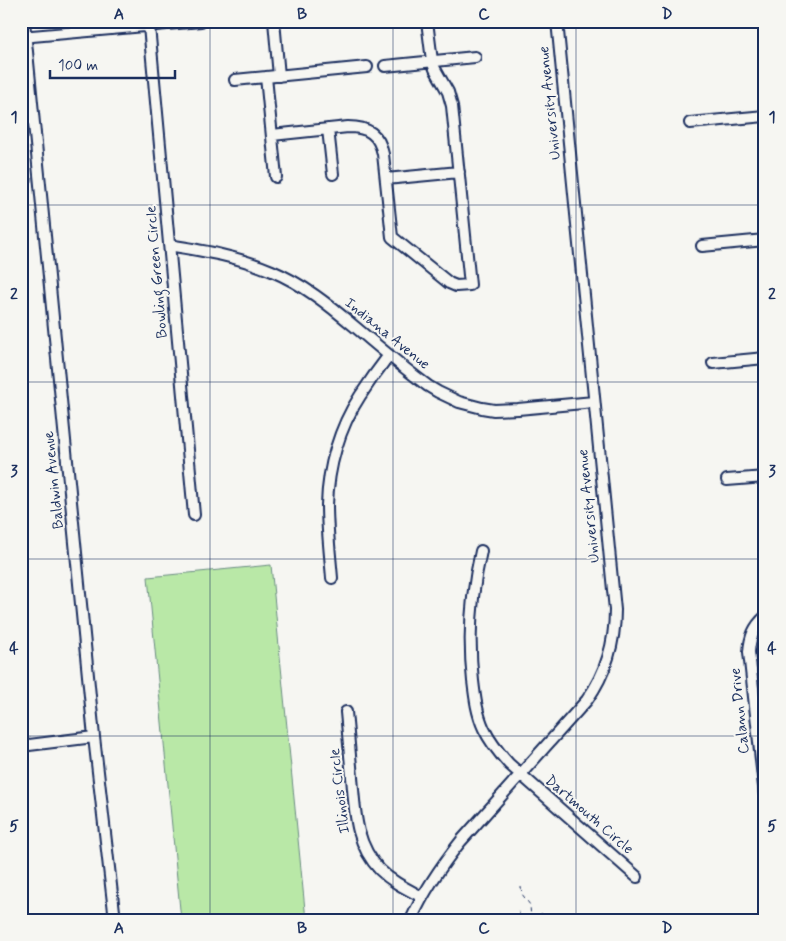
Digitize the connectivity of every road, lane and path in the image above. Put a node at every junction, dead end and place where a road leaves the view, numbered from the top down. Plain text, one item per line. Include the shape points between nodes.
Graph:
1 (24, 21) edge
2 (201, 21) edge
3 (274, 21) edge
4 (428, 21) edge
5 (557, 21) edge
6 (173, 22) edge
7 (148, 26) junction
8 (24, 36) edge
9 (475, 57) dead end
10 (432, 61) junction
11 (385, 66) dead end
12 (367, 67) dead end
13 (279, 76) junction
14 (266, 77) junction
15 (235, 80) dead end
16 (765, 116) edge
17 (690, 123) dead end
18 (328, 129) junction
19 (272, 135) junction
20 (459, 172) junction
21 (333, 174) dead end
22 (276, 177) dead end
23 (386, 179) junction
24 (765, 240) edge
25 (170, 245) junction
26 (702, 246) dead end
27 (389, 355) junction
28 (765, 358) edge
29 (713, 363) dead end
30 (594, 402) junction
31 (765, 477) edge
32 (727, 480) dead end
33 (194, 515) dead end
34 (481, 551) dead end
35 (332, 578) dead end
36 (765, 617) edge
37 (346, 712) dead end
38 (94, 737) junction
39 (21, 746) edge
40 (762, 758) edge
41 (521, 775) junction
42 (765, 796) edge
43 (637, 877) dead end
44 (521, 887) dead end
45 (422, 897) junction
46 (532, 901) dead end
47 (529, 904) junction
48 (517, 911) dead end
49 (544, 912) dead end
50 (115, 920) edge
51 (411, 920) edge
52 (527, 920) edge
53 (532, 920) edge

1 - 8 street, Baldwin Avenue
2 - 6 street
3 - 13 street
4 - 10 street
5 - 30 street, University Avenue
6 - 7 street
7 - 8 street
7 - 25 street, Bowling Green Circle
8 - 38 street, Baldwin Avenue
9 - 10 street
10 - 11 street
10 - 20 street via 452,106
12 - 13 street
13 - 14 street
14 - 15 street
14 - 19 street
16 - 17 street
18 - 19 street
18 - 21 street
18 - 23 street via 355,127 373,134 381,145
19 - 22 street
20 - 23 street
20 - 23 street via 470,284 456,286 392,237
24 - 26 street
25 - 27 street, Indiana Avenue via 230,256 295,282 333,308
25 - 33 street, Bowling Green Circle
27 - 30 street, Indiana Avenue via 438,392 471,406 506,410
27 - 35 street via 359,397 336,449 327,506
28 - 29 street
30 - 41 street, University Avenue via 615,610 612,646 600,680 587,700
31 - 32 street
34 - 41 street, Dartmouth Circle via 470,636 475,701 490,739
36 - 40 street, Calann Drive via 754,629 749,652
37 - 45 street, Illinois Circle via 355,816 361,839 367,853 382,871
38 - 39 street
38 - 50 street, Baldwin Avenue
40 - 42 street, Calann Drive
41 - 43 street, Dartmouth Circle
41 - 45 street, University Avenue via 445,860
44 - 47 path
45 - 51 street, University Avenue
46 - 47 path
47 - 53 path
48 - 52 path
49 - 53 path

